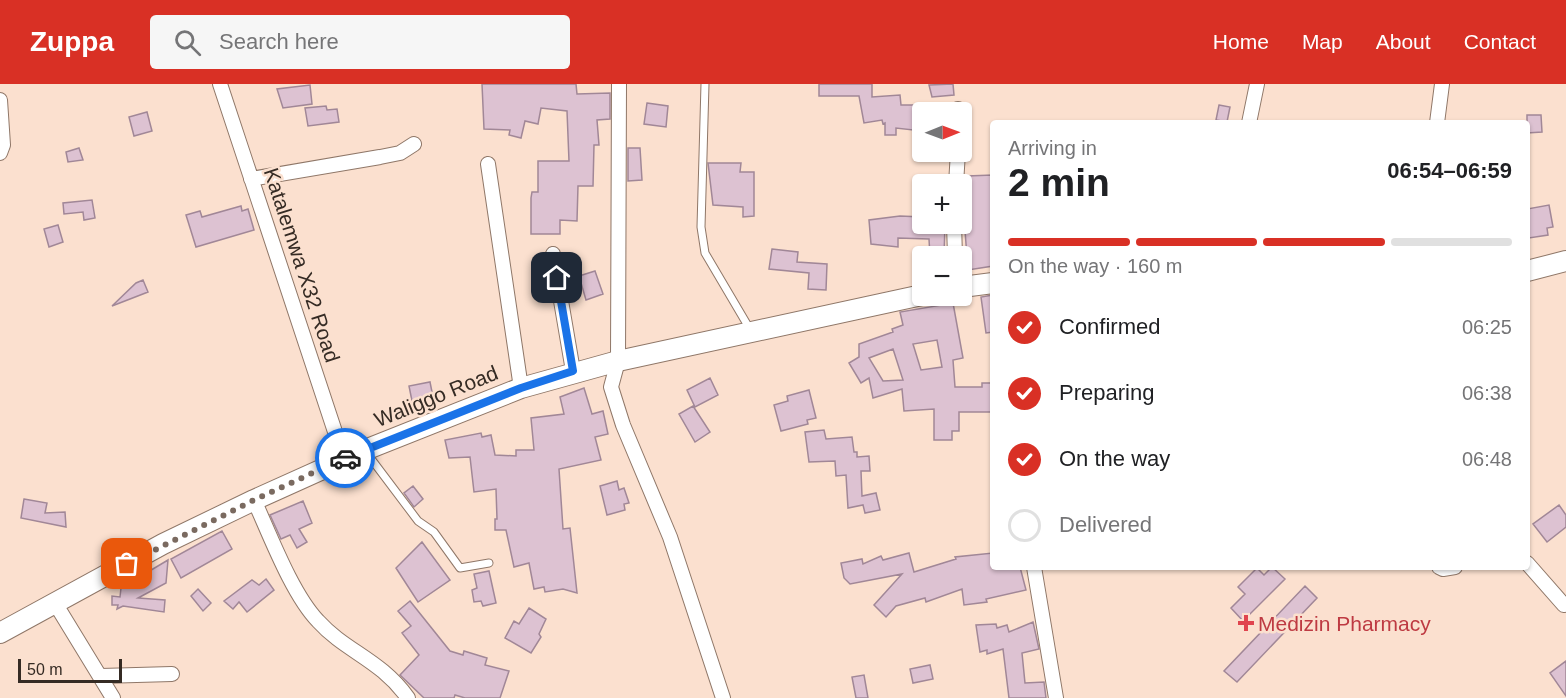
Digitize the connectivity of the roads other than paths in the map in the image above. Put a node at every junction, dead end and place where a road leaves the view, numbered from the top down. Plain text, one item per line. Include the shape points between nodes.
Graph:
1 (220, 84) edge
2 (619, 84) edge
3 (705, 84) edge
4 (1257, 84) edge
5 (1442, 84) edge
6 (0, 100) edge
7 (1250, 120) edge
8 (1437, 120) edge
9 (414, 144) dead end
10 (0, 153) edge
11 (488, 164) dead end
12 (251, 178) junction
13 (553, 254) dead end
14 (1566, 261) edge
15 (1530, 270) edge
16 (990, 283) edge
17 (972, 286) edge
18 (912, 297) edge
19 (751, 331) junction
20 (618, 361) junction
21 (573, 371) junction
22 (521, 388) junction
23 (365, 450) junction
24 (344, 459) junction
25 (254, 500) junction
26 (489, 563) dead end
27 (1530, 566) edge
28 (1035, 570) edge
29 (56, 603) junction
30 (1564, 605) dead end
31 (0, 633) edge
32 (172, 674) dead end
33 (101, 676) junction
34 (113, 698) edge
35 (408, 698) edge
36 (723, 698) edge
37 (1056, 698) edge

1 - 12 street, Katalemwa X32 Road
2 - 20 street
3 - 19 lane via 701,227 705,253
4 - 7 street
5 - 8 street
6 - 10 street
9 - 12 street via 400,153
11 - 22 street
12 - 24 street, Katalemwa X32 Road
13 - 21 street
14 - 15 street
16 - 17 street
18 - 19 street, Waliggo Road
19 - 20 street, Waliggo Road
20 - 21 street, Waliggo Road
20 - 36 street via 611,387 670,537
21 - 22 street, Waliggo Road
22 - 23 street, Waliggo Road
23 - 24 street, Waliggo Road
23 - 26 lane via 418,521 434,532 460,568
24 - 25 street, Waliggo Road
25 - 29 street, Waliggo Road
25 - 35 street via 299,593 317,621 379,666
27 - 30 street
28 - 37 street
29 - 31 street, Waliggo Road
29 - 33 street
32 - 33 street
33 - 34 street

